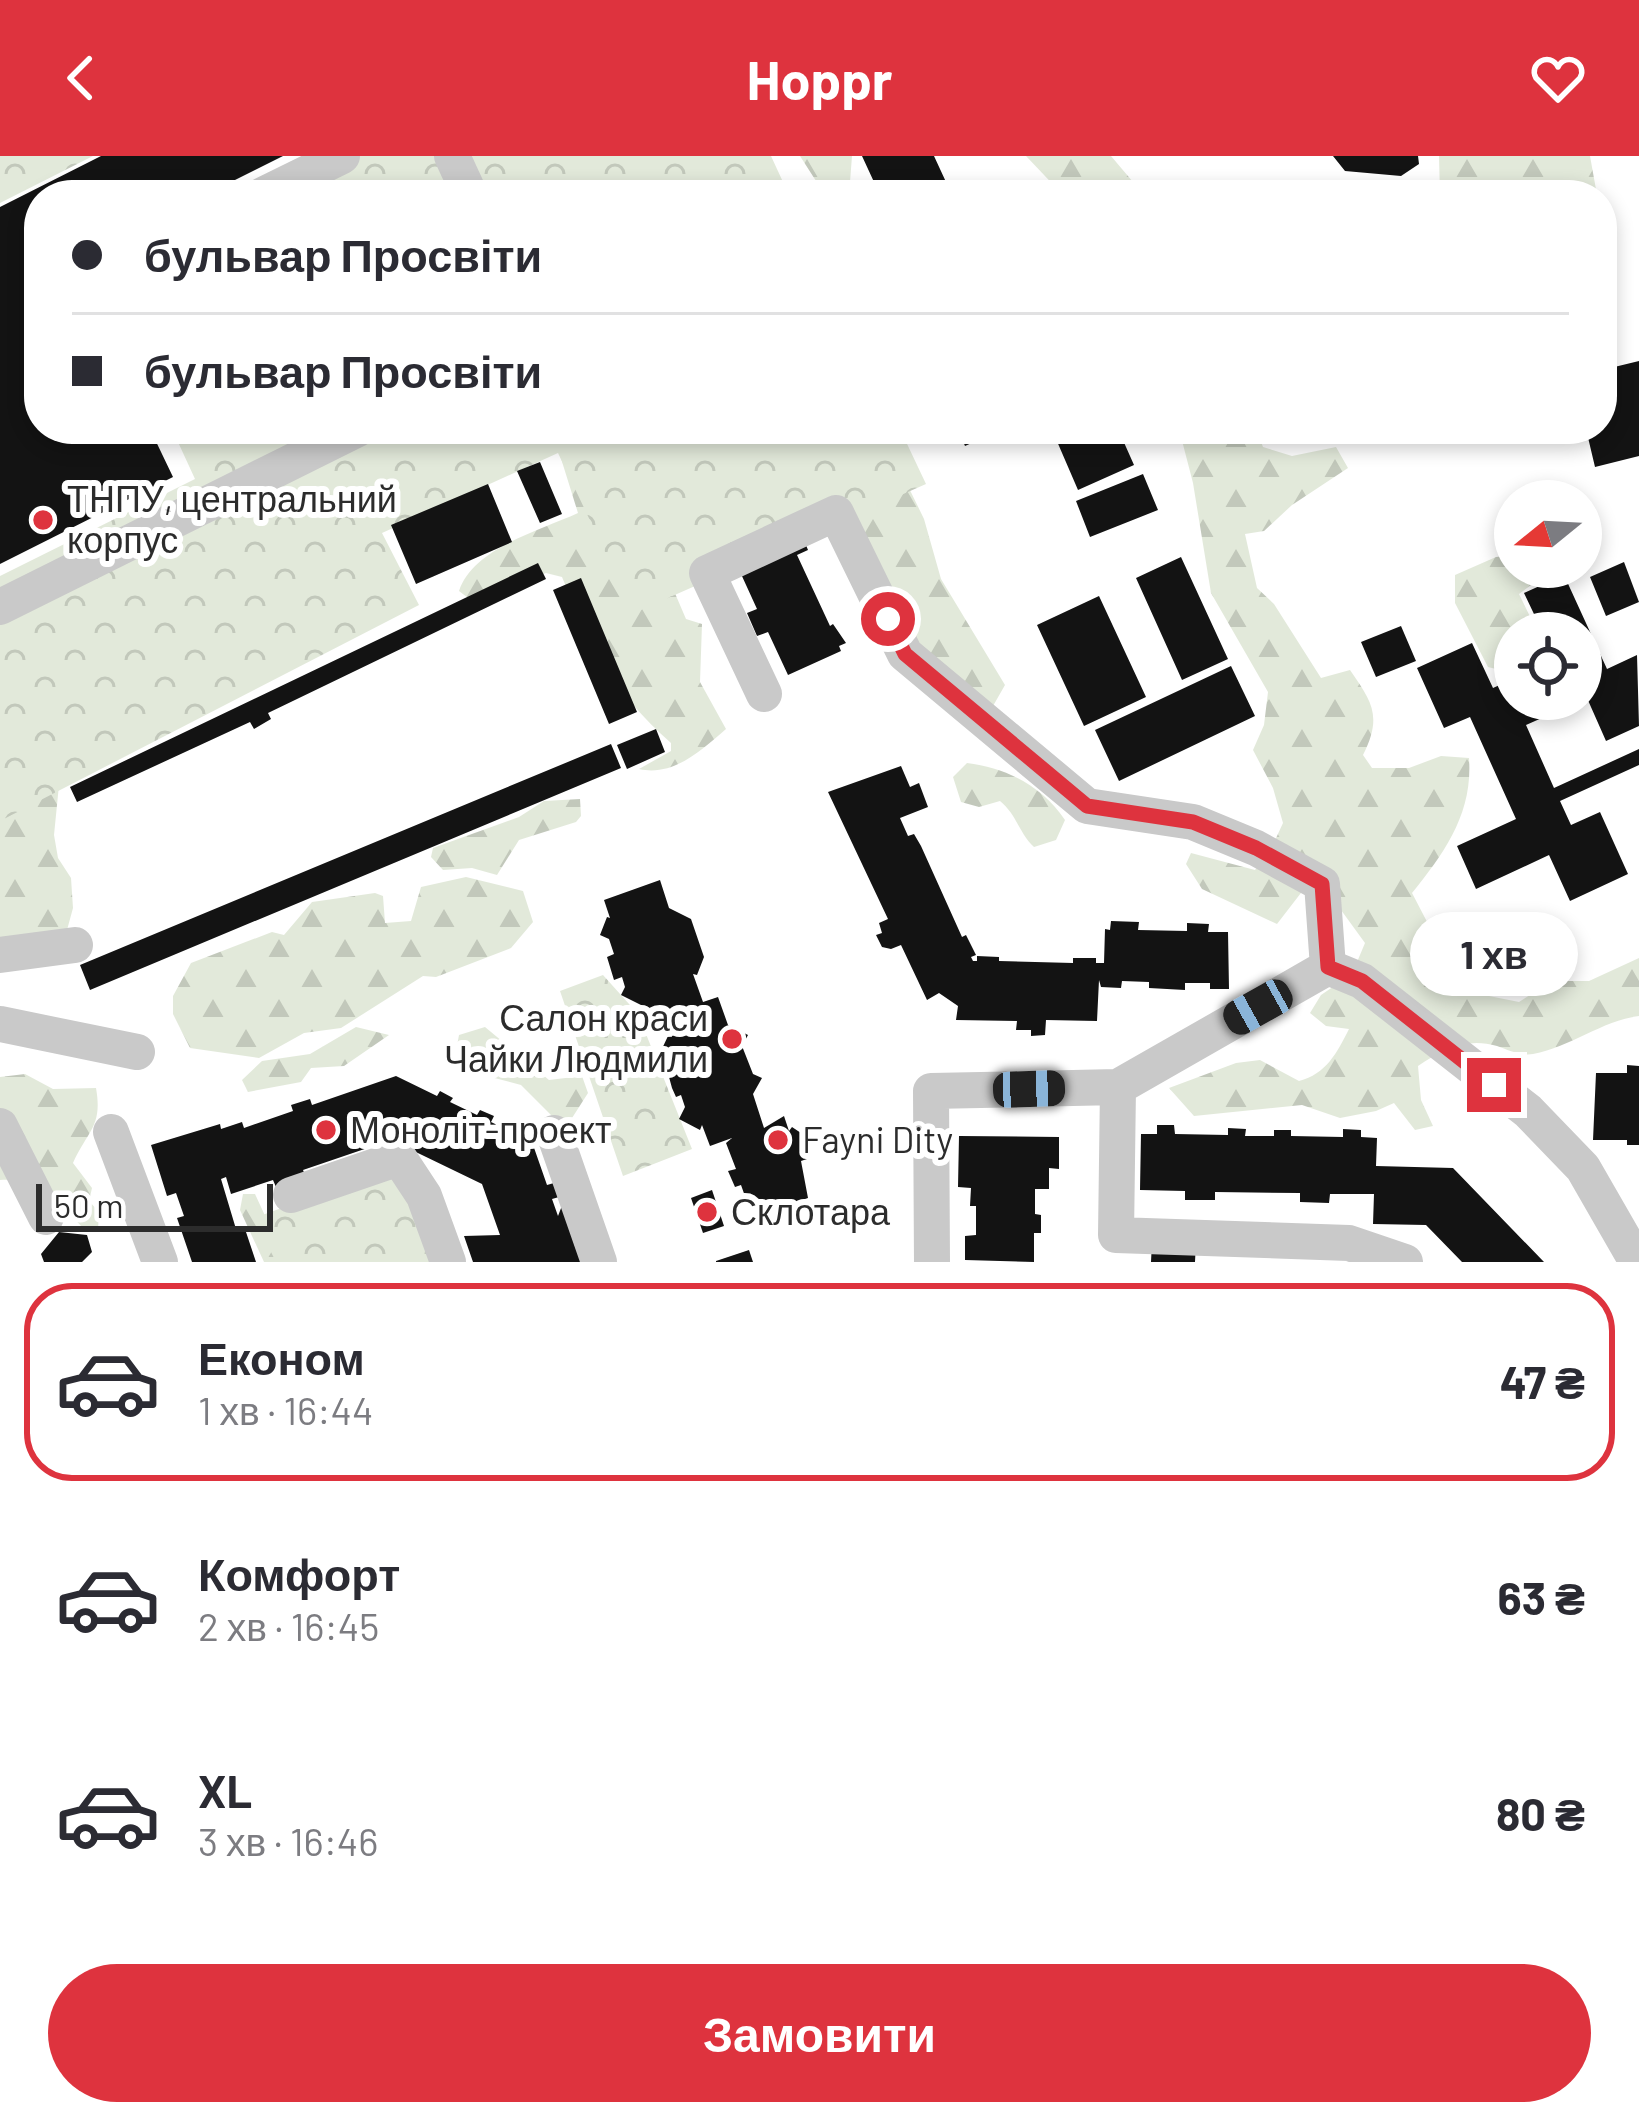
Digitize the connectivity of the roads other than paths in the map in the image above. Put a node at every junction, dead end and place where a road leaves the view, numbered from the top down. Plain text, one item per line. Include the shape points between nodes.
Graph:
1 (342, 156) edge
2 (293, 180) edge
3 (328, 444) edge
4 (0, 607) edge
5 (764, 694) dead end
6 (75, 945) dead end
7 (0, 955) edge
8 (1328, 967) junction
9 (0, 1024) edge
10 (137, 1052) dead end
11 (1118, 1087) junction
12 (0, 1126) edge
13 (111, 1132) dead end
14 (554, 1132) dead end
15 (291, 1195) dead end
16 (46, 1217) dead end
17 (160, 1262) edge
18 (448, 1262) edge
19 (599, 1262) edge
20 (932, 1262) edge
21 (1405, 1262) edge
22 (1637, 1262) edge

1 - 2 street
3 - 4 street
5 - 8 street via 706,573 836,513 905,654 1087,806 1193,822 1322,884
6 - 7 street
8 - 11 street
8 - 22 street via 1362,981 1528,1111 1583,1168
9 - 10 street
11 - 20 street via 932,1091
11 - 21 street via 1115,1235 1349,1243
12 - 16 street
13 - 17 street
14 - 19 street
15 - 18 street via 399,1158 424,1196

